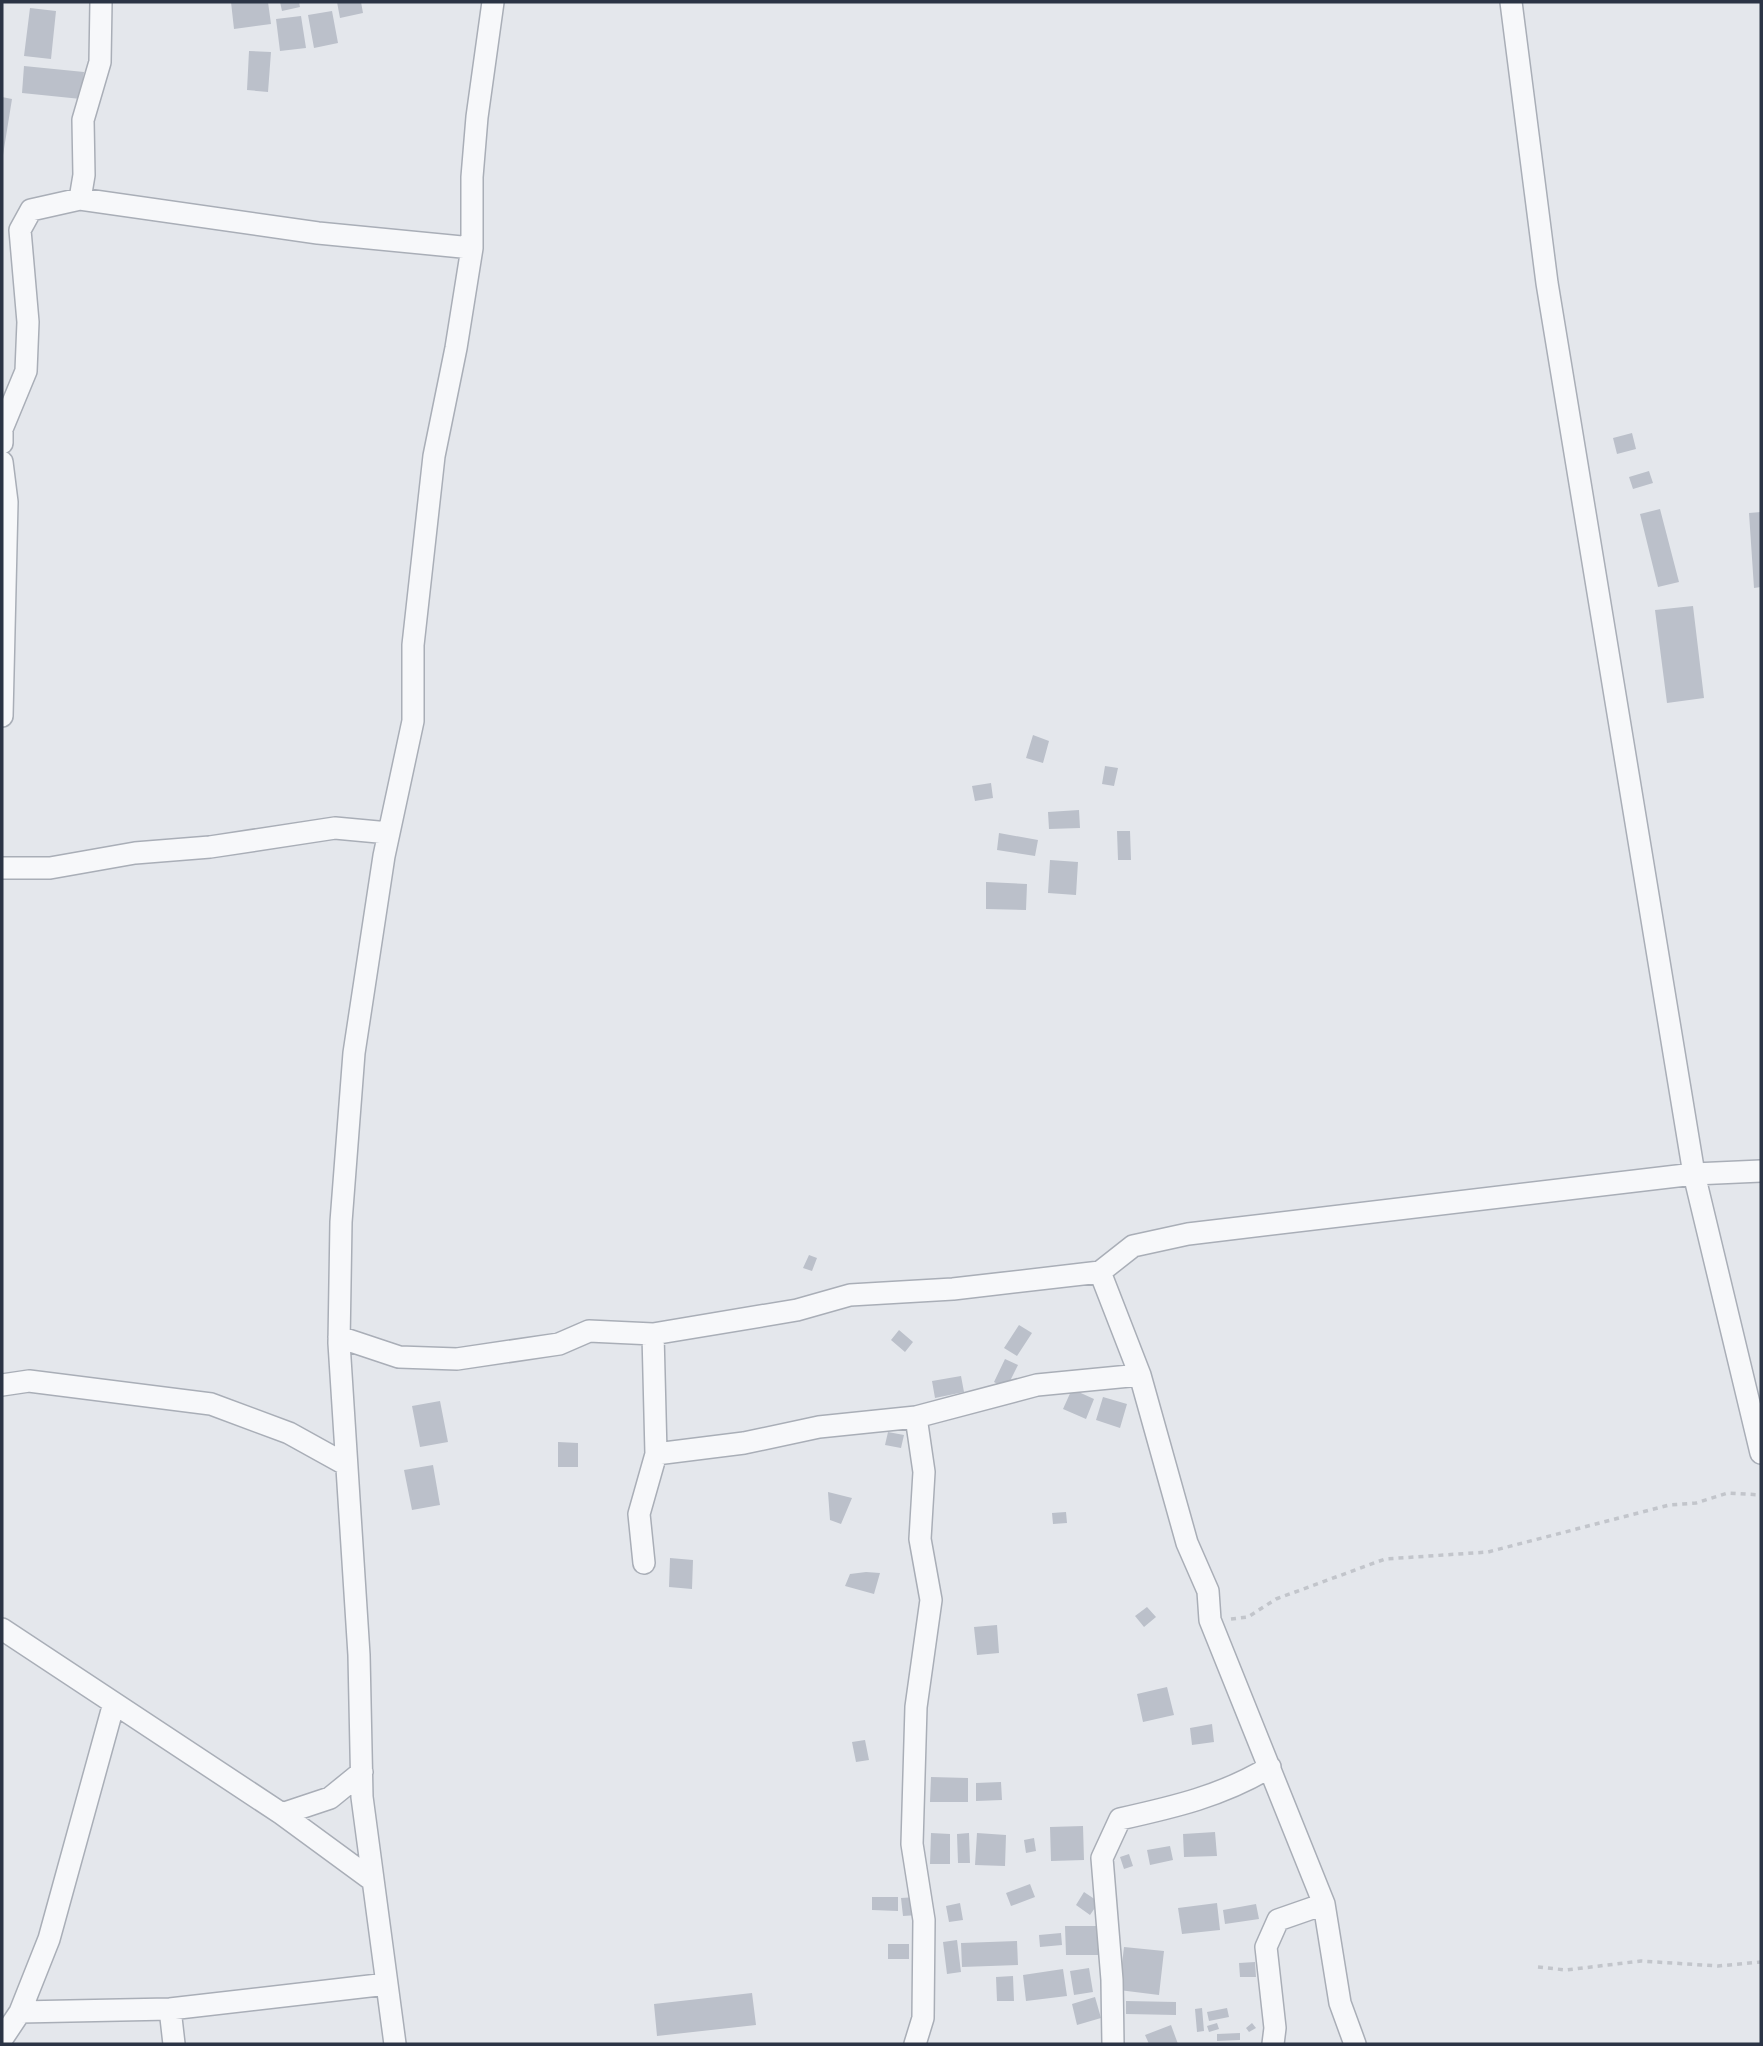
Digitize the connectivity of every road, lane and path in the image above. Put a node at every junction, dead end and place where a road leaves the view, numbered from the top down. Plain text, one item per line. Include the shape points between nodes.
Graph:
1 (101, 2) edge
2 (493, 2) edge
3 (1511, 2) edge
4 (80, 199) junction
5 (472, 248) junction
6 (8, 397) edge
7 (2, 443) edge
8 (2, 462) edge
9 (2, 716) edge
10 (389, 833) junction
11 (2, 868) edge
12 (1761, 1171) edge
13 (1694, 1174) junction
14 (1100, 1272) junction
15 (653, 1334) junction
16 (339, 1337) junction
17 (1140, 1375) junction
18 (2, 1385) edge
19 (916, 1417) junction
20 (1761, 1453) edge
21 (656, 1454) junction
22 (345, 1464) junction
23 (1761, 1495) edge
24 (644, 1563) dead end
25 (1210, 1620) junction
26 (2, 1629) edge
27 (114, 1703) junction
28 (1270, 1767) junction
29 (362, 1772) junction
30 (282, 1814) junction
31 (372, 1880) junction
32 (1324, 1904) junction
33 (1761, 1962) edge
34 (1538, 1967) dead end
35 (387, 1984) junction
36 (170, 2009) junction
37 (20, 2012) junction
38 (2, 2039) edge
39 (174, 2044) edge
40 (395, 2044) edge
41 (915, 2044) edge
42 (1113, 2044) edge
43 (1273, 2044) edge
44 (1355, 2044) edge

1 - 4 street via 100,62 83,120
2 - 5 street via 474,153
3 - 13 street via 1547,283
4 - 5 street via 318,233
4 - 6 street via 31,210 20,230 28,322 26,371
5 - 10 street via 435,456 413,645 413,721
6 - 7 street
8 - 9 street via 6,502
10 - 11 street via 335,828 50,868
10 - 16 street via 354,1052 341,1222
12 - 13 street
13 - 14 street via 1188,1234 1133,1246
13 - 20 street
14 - 15 street via 850,1295 797,1310
14 - 17 street
15 - 16 street via 589,1331 559,1344 457,1359 399,1357
15 - 21 street
16 - 22 street
17 - 19 street via 1037,1385
17 - 25 street via 1187,1543 1208,1591
18 - 22 street via 29,1381 211,1404 289,1433
19 - 21 street via 819,1427 744,1443
19 - 41 street via 924,1472 920,1539 931,1600 916,1707 912,1844 924,1920 923,2018
21 - 24 street via 639,1514
22 - 29 street
23 - 25 path via 1728,1493 1669,1505 1488,1552 1385,1559 1276,1599 1248,1618
25 - 28 street
26 - 27 street
27 - 30 street
27 - 37 street via 49,1939
28 - 32 street
28 - 42 street via 1201,1801 1120,1819 1102,1858
29 - 30 street via 331,1798
29 - 31 street
30 - 31 street
31 - 35 street
32 - 43 street via 1278,1920 1266,1947
32 - 44 street via 1340,2003
33 - 34 path via 1718,1966 1640,1961 1566,1970
35 - 36 street
35 - 40 street
36 - 37 street
36 - 39 street
37 - 38 street

